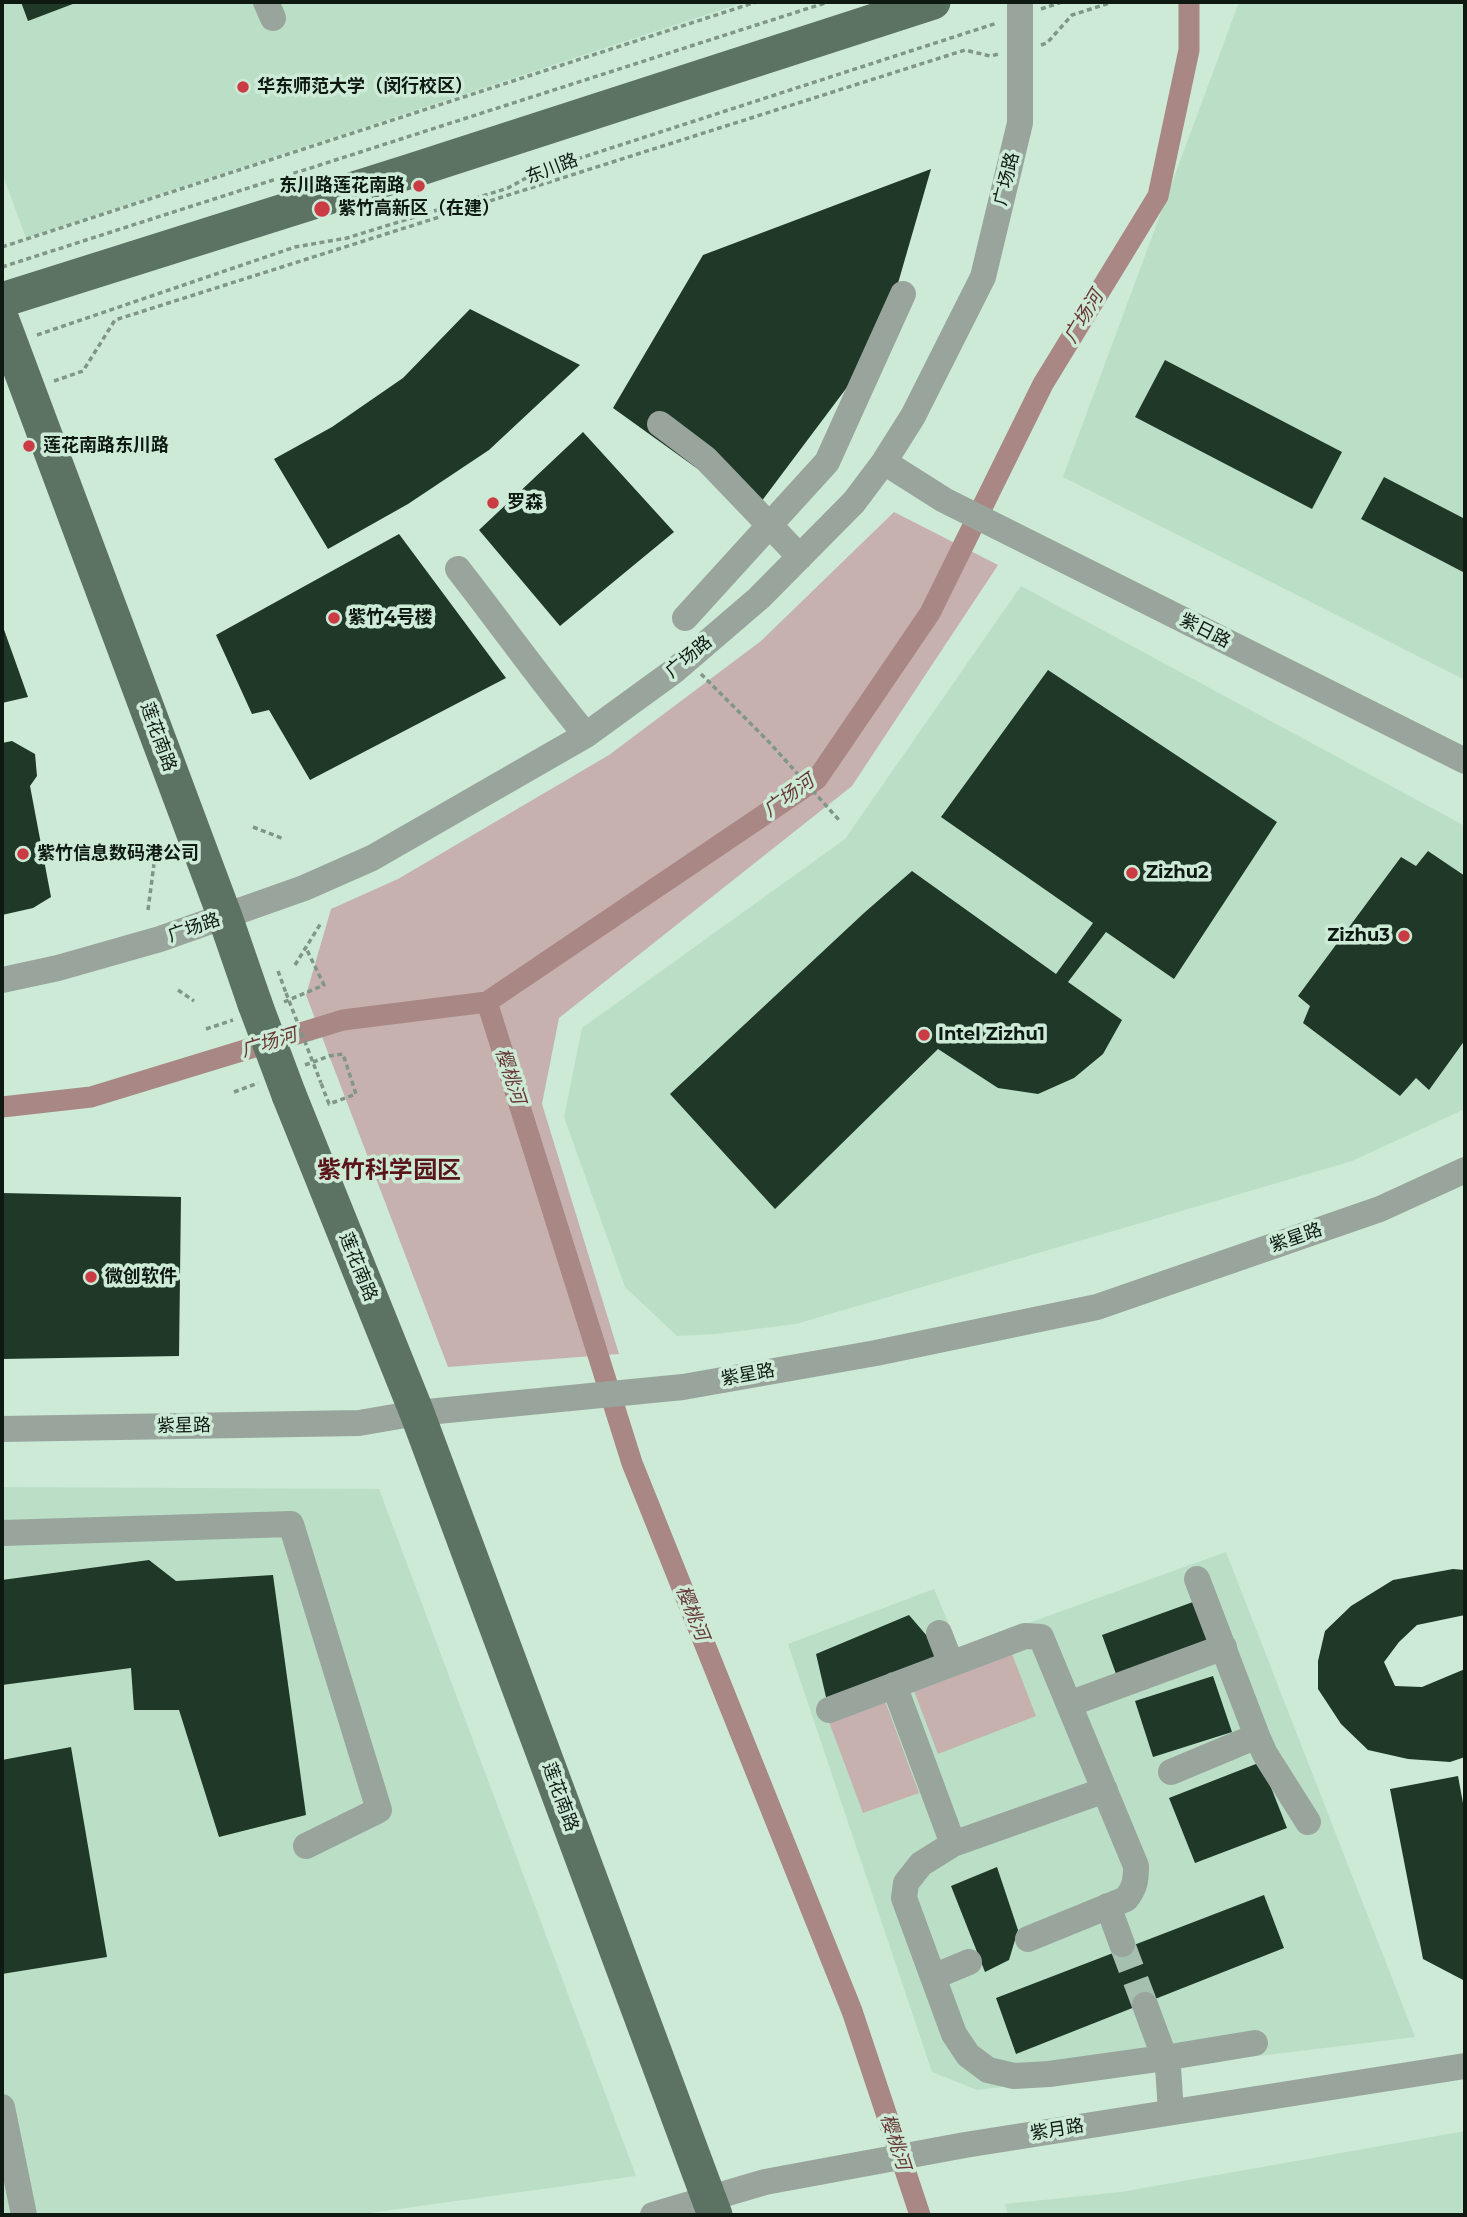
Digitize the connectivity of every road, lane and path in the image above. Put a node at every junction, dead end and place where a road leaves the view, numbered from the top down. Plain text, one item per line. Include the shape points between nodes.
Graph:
1 (756, 2) edge
2 (828, 2) edge
3 (1062, 2) edge
4 (1113, 2) edge
5 (911, 5) edge
6 (1020, 9) edge
7 (1020, 50) junction
8 (2, 247) edge
9 (2, 267) edge
10 (902, 294) dead end
11 (2, 300) edge
12 (6, 332) edge
13 (27, 389) junction
14 (660, 424) dead end
15 (884, 462) junction
16 (769, 525) junction
17 (800, 557) junction
18 (458, 569) dead end
19 (685, 618) dead end
20 (687, 660) junction
21 (586, 736) junction
22 (1465, 761) edge
23 (839, 820) dead end
24 (253, 827) dead end
25 (284, 839) dead end
26 (154, 864) dead end
27 (148, 910) dead end
28 (225, 918) junction
29 (321, 923) dead end
30 (306, 948) junction
31 (295, 965) dead end
32 (278, 971) dead end
33 (2, 980) edge
34 (177, 990) dead end
35 (306, 995) dead end
36 (271, 998) junction
37 (194, 1001) dead end
38 (329, 1056) dead end
39 (1465, 1170) edge
40 (417, 1413) junction
41 (2, 1429) edge
42 (2, 1533) edge
43 (1197, 1579) dead end
44 (939, 1633) dead end
45 (1224, 1647) junction
46 (951, 1664) junction
47 (894, 1685) junction
48 (1069, 1704) junction
49 (829, 1710) dead end
50 (1257, 1736) junction
51 (1171, 1772) dead end
52 (1105, 1790) junction
53 (1308, 1822) dead end
54 (953, 1844) junction
55 (306, 1846) dead end
56 (1108, 1906) junction
57 (1028, 1939) dead end
58 (1122, 1944) tunnel mouth
59 (969, 1962) dead end
60 (933, 1977) junction
61 (1145, 2005) tunnel mouth
62 (1255, 2043) dead end
63 (1164, 2058) junction
64 (1465, 2066) edge
65 (2, 2106) edge
66 (1171, 2112) junction
67 (711, 2206) edge
68 (24, 2215) edge
69 (653, 2215) edge

1 - 8 path
2 - 9 path
3 - 6 path, 东川路
4 - 7 path via 1072,15 1047,43
5 - 11 main road via 424,167
6 - 7 street, 广场路
6 - 12 path, 东川路 via 537,172 508,188 347,238 295,247
7 - 13 path via 990,56 965,50 115,320 83,371
7 - 15 street, 广场路 via 1020,123 983,278 913,416
10 - 16 street via 827,462
12 - 13 main road, 莲花南路
13 - 28 main road, 莲花南路
14 - 16 street via 705,458
15 - 17 street, 广场路 via 854,502
15 - 22 street, 紫日路 via 944,500
16 - 17 street
16 - 19 street
17 - 20 street, 广场路
18 - 21 street
20 - 21 street, 广场路
20 - 23 path
21 - 28 street, 广场路 via 372,858
24 - 25 path
26 - 27 path
28 - 33 street, 广场路
28 - 36 main road, 莲花南路
29 - 30 path
30 - 31 path
30 - 35 path via 324,985
32 - 36 path
34 - 37 path
36 - 38 path, bridge via 329,1104 356,1094 343,1054
36 - 40 main road, 莲花南路, bridge via 289,1096
39 - 40 street, 紫星路 via 1380,1209 1097,1307 683,1387
40 - 41 street, 紫星路 via 359,1423
40 - 67 main road, 莲花南路
42 - 55 street via 291,1524 379,1810
43 - 45 street
44 - 46 street
45 - 48 street
45 - 50 street
46 - 47 street
46 - 48 street via 1026,1636 1041,1637
47 - 49 street
47 - 54 street
48 - 52 street
50 - 51 street
50 - 53 street
52 - 54 street
52 - 56 street via 1136,1866 1133,1891
54 - 60 street via 921,1864 906,1883 904,1898
56 - 57 street
56 - 58 street
59 - 60 street
60 - 63 street via 954,2034 968,2055 988,2070 1014,2076 1049,2074
61 - 63 street
62 - 63 street
63 - 66 street
64 - 66 street, 紫月路
65 - 68 street
66 - 67 street, 紫月路 via 765,2182
67 - 69 street, 紫月路

